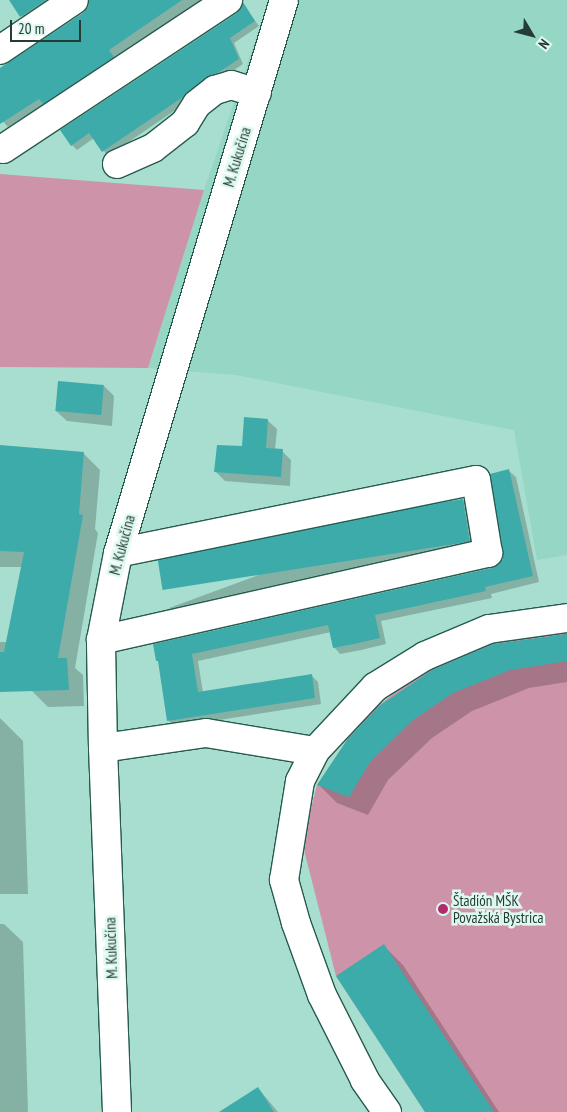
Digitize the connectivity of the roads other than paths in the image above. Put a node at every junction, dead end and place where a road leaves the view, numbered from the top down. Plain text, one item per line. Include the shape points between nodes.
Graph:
1 (74, 0) edge
2 (228, 0) edge
3 (284, 0) edge
4 (0, 50) edge
5 (256, 93) junction
6 (3, 149) dead end
7 (117, 164) dead end
8 (118, 553) junction
9 (567, 618) edge
10 (101, 640) junction
11 (102, 748) junction
12 (315, 751) junction
13 (117, 1112) edge
14 (387, 1112) edge

1 - 4 street
2 - 6 street
3 - 5 street, M. Kukučína
5 - 7 street via 231,85 215,90 197,104 185,123 153,148
5 - 8 street, M. Kukučína
8 - 10 street, M. Kukučína
8 - 10 street via 476,480 488,553
9 - 12 street via 489,629 425,656 375,687
10 - 11 street, M. Kukučína
11 - 12 street via 206,733
11 - 13 street, M. Kukučína
12 - 14 street via 300,781 284,880 322,995 365,1080

